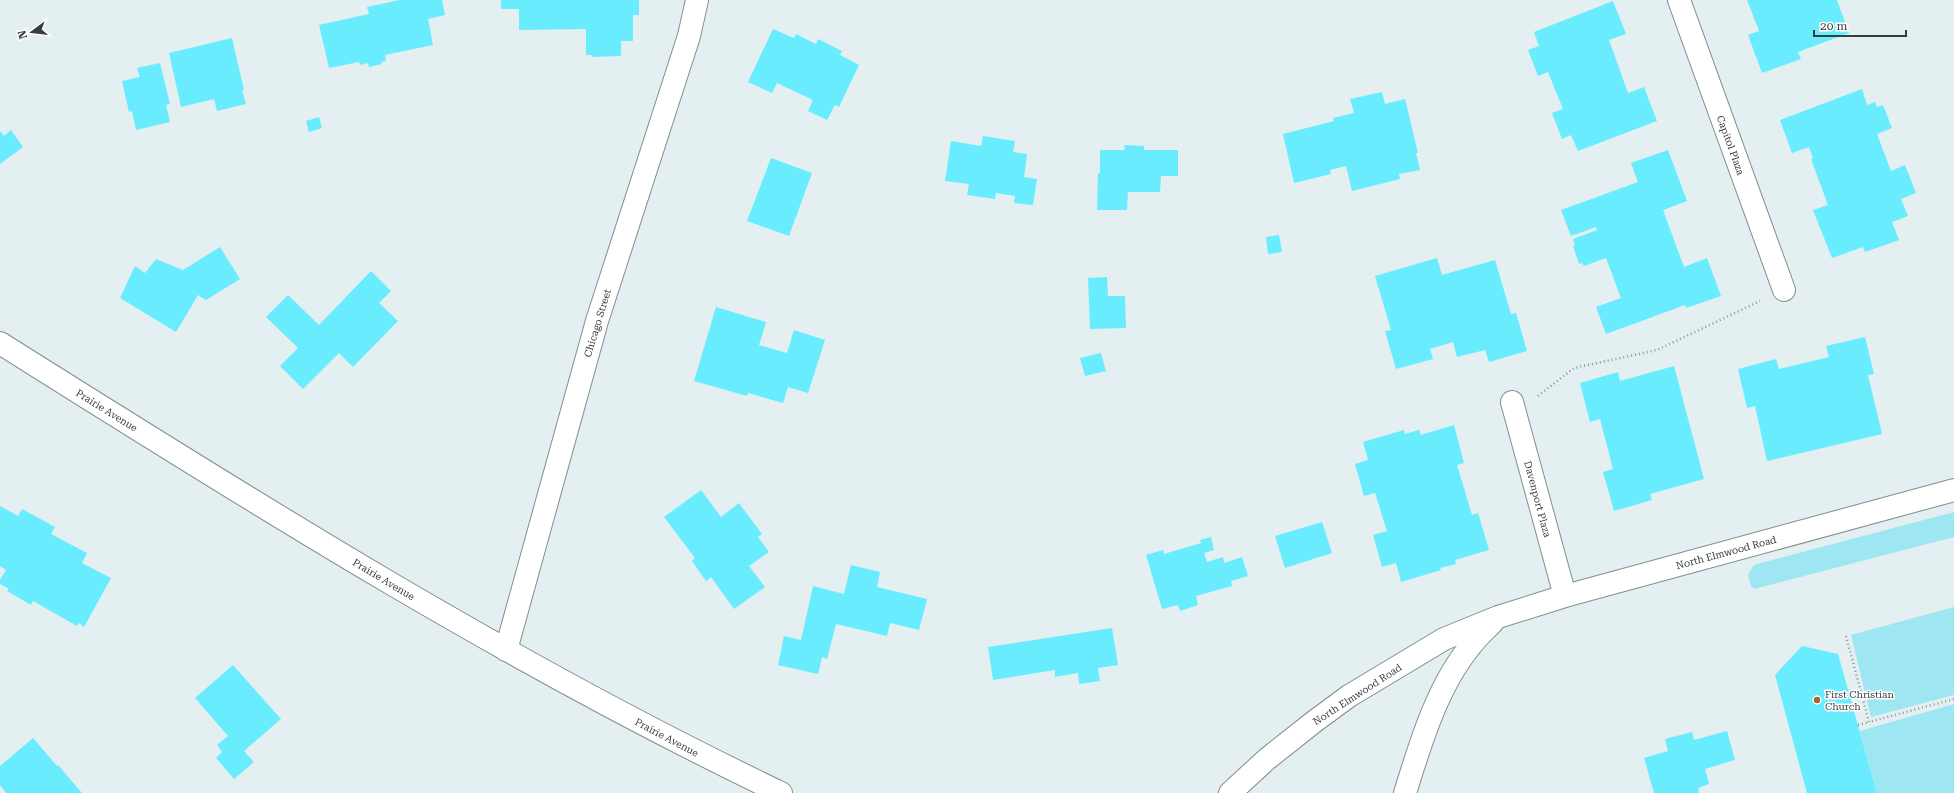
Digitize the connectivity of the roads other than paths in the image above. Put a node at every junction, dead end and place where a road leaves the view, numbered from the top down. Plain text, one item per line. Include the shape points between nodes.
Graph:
1 (698, 0) edge
2 (1679, 0) edge
3 (1784, 290) road end
4 (0, 343) edge
5 (1514, 408) road end
6 (1954, 490) edge
7 (1565, 596) junction
8 (1498, 617) junction
9 (506, 650) junction
10 (780, 793) edge
11 (1230, 793) edge
12 (1405, 793) edge

1 - 9 street, Chicago Street via 689,36 594,328
2 - 3 street, Capitol Plaza
4 - 9 street, Prairie Avenue via 177,455
5 - 7 street, Davenport Plaza
6 - 7 street, North Elmwood Road
7 - 8 street, North Elmwood Road
8 - 11 street, North Elmwood Road via 1444,639 1349,696 1267,759
8 - 12 street, North Elmwood Road via 1468,648 1448,680 1429,723
9 - 10 street, Prairie Avenue via 685,747

